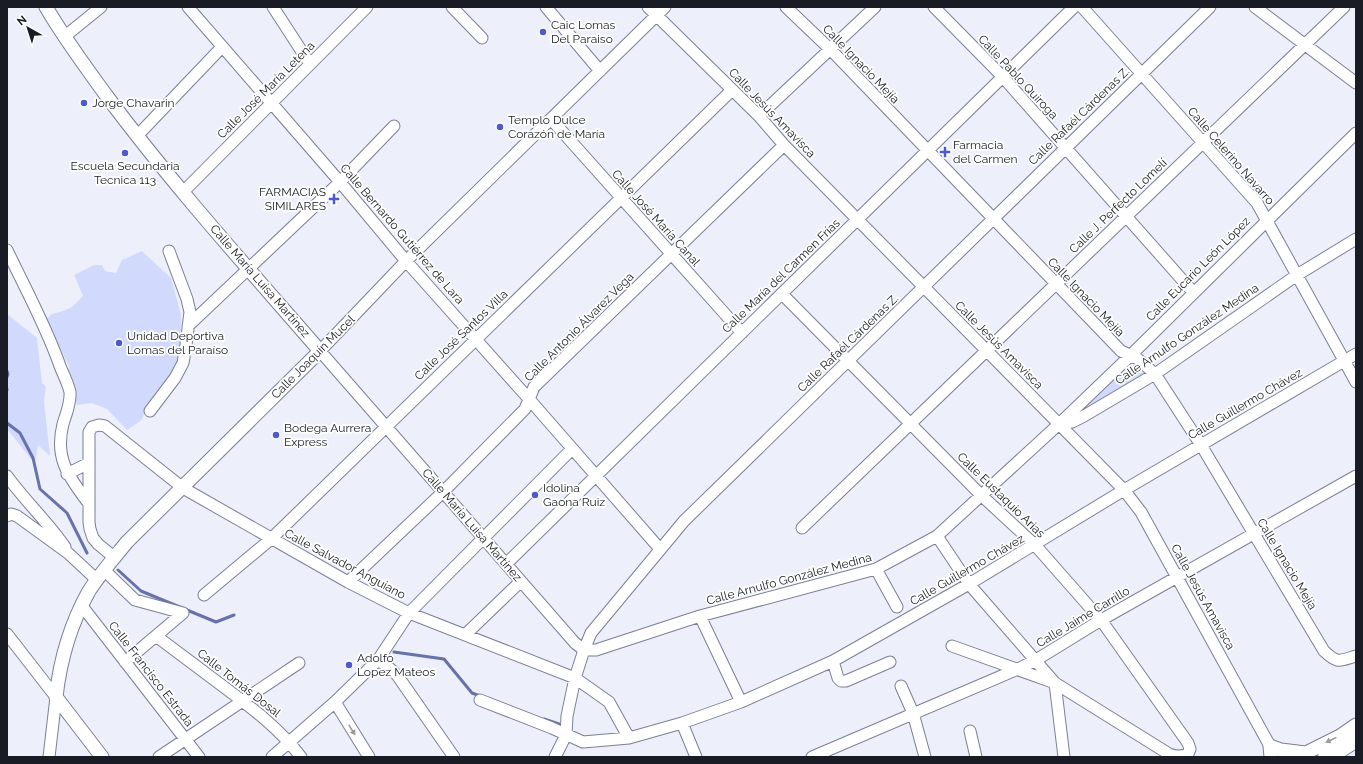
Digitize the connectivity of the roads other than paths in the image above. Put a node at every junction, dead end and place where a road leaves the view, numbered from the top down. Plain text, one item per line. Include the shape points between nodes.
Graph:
1 (46, 7) edge
2 (101, 7) edge
3 (188, 7) edge
4 (273, 7) edge
5 (367, 7) edge
6 (452, 7) edge
7 (546, 7) edge
8 (648, 7) edge
9 (665, 7) edge
10 (786, 7) edge
11 (875, 7) edge
12 (934, 7) edge
13 (1074, 7) edge
14 (1082, 7) edge
15 (1210, 7) edge
16 (1255, 7) edge
17 (1344, 7) edge
18 (356, 12) edge
19 (656, 16) junction
20 (64, 36) junction
21 (482, 38) dead end
22 (1305, 44) junction
23 (222, 47) junction
24 (831, 50) junction
25 (310, 64) junction
26 (600, 71) junction
27 (1142, 73) junction
28 (1002, 76) junction
29 (1356, 83) edge
30 (732, 90) junction
31 (271, 103) junction
32 (759, 116) junction
33 (551, 119) junction
34 (394, 126) dead end
35 (1356, 133) edge
36 (137, 136) junction
37 (1203, 142) junction
38 (784, 145) junction
39 (1066, 148) junction
40 (928, 151) junction
41 (340, 182) junction
42 (183, 192) junction
43 (621, 198) junction
44 (1126, 216) junction
45 (993, 219) junction
46 (858, 220) junction
47 (1267, 220) junction
48 (1356, 239) edge
49 (7, 250) edge
50 (169, 251) dead end
51 (671, 254) junction
52 (406, 261) junction
53 (249, 268) junction
54 (1297, 276) junction
55 (1055, 284) junction
56 (924, 287) junction
57 (1193, 292) junction
58 (782, 294) junction
59 (188, 326) junction
60 (742, 333) junction
61 (476, 340) junction
62 (986, 350) junction
63 (320, 351) junction
64 (1356, 354) edge
65 (1131, 355) junction
66 (848, 360) junction
67 (1344, 361) junction
68 (1155, 374) junction
69 (1356, 382) edge
70 (529, 399) junction
71 (150, 412) dead end
72 (910, 423) junction
73 (1059, 424) junction
74 (386, 427) junction
75 (1201, 445) junction
76 (572, 449) junction
77 (88, 463) junction
78 (67, 474) junction
79 (7, 476) edge
80 (596, 476) junction
81 (1356, 476) edge
82 (183, 488) junction
83 (1124, 490) junction
84 (443, 492) junction
85 (981, 495) junction
86 (89, 504) junction
87 (7, 516) edge
88 (802, 528) dead end
89 (1254, 534) junction
90 (938, 536) junction
91 (484, 538) junction
92 (271, 539) junction
93 (1035, 545) junction
94 (660, 549) junction
95 (68, 553) junction
96 (114, 558) junction
97 (506, 564) junction
98 (876, 569) junction
99 (101, 575) junction
100 (1177, 578) junction
101 (348, 582) junction
102 (521, 582) junction
103 (969, 584) junction
104 (204, 595) dead end
105 (82, 606) junction
106 (897, 607) dead end
107 (409, 613) junction
108 (700, 616) junction
109 (1101, 620) junction
110 (7, 634) edge
111 (465, 635) junction
112 (156, 636) junction
113 (952, 646) dead end
114 (584, 650) junction
115 (1356, 656) edge
116 (378, 660) junction
117 (1036, 660) junction
118 (833, 661) junction
119 (125, 662) junction
120 (890, 662) dead end
121 (299, 663) dead end
122 (1018, 669) junction
123 (575, 678) junction
124 (1055, 683) junction
125 (901, 686) dead end
126 (56, 697) junction
127 (480, 700) dead end
128 (243, 701) junction
129 (335, 702) junction
130 (741, 702) junction
131 (913, 713) junction
132 (682, 723) junction
133 (1356, 725) edge
134 (970, 731) dead end
135 (566, 735) junction
136 (629, 738) junction
137 (1356, 738) edge
138 (186, 739) junction
139 (290, 742) junction
140 (1271, 751) edge
141 (1301, 755) edge
142 (49, 757) edge
143 (102, 757) edge
144 (159, 757) edge
145 (199, 757) edge
146 (272, 757) edge
147 (300, 757) edge
148 (369, 757) edge
149 (454, 757) edge
150 (555, 757) edge
151 (696, 757) edge
152 (812, 757) edge
153 (925, 757) edge
154 (976, 757) edge
155 (1064, 757) edge
156 (1327, 757) edge

1 - 20 street, Calle María Luisa Martínez
2 - 20 street
3 - 23 street, Calle Bernardo Gutiérrez de Lara
4 - 25 street
5 - 18 street, Calle José María Letena
6 - 21 street
7 - 26 street
8 - 19 street, Calle Jesús Amavisca
9 - 19 street, Calle Joaquín Mucel
10 - 24 street, Calle Ignacio Mejía
11 - 24 street
12 - 28 street, Calle Pablo Quiroga
13 - 28 street, Calle María del Carmen Frías
14 - 27 street, Calle Celerino Navarro
15 - 27 street, Calle Rafaél Cárdenas Z.
16 - 22 street
17 - 22 street, Calle J. Perfecto Lomelí
18 - 25 street, Calle José María Letena
19 - 26 street, Calle Joaquín Mucel
19 - 30 street, Calle Jesús Amavisca
20 - 36 street, Calle María Luisa Martínez
22 - 29 street
22 - 37 street, Calle J. Perfecto Lomelí
23 - 31 street, Calle Bernardo Gutiérrez de Lara
23 - 36 street
24 - 32 street
24 - 40 street, Calle Ignacio Mejía
25 - 31 street, Calle José María Letena
26 - 33 street, Calle Joaquín Mucel
27 - 37 street, Calle Celerino Navarro
27 - 39 street, Calle Rafaél Cárdenas Z.
28 - 39 street, Calle Pablo Quiroga
28 - 40 street, Calle María del Carmen Frías
30 - 32 street, Calle Jesús Amavisca
30 - 43 street, Calle José Santos Villa
31 - 41 street, Calle Bernardo Gutiérrez de Lara
31 - 42 street, Calle José María Letena
32 - 38 street, Calle Jesús Amavisca
33 - 43 street, Calle José María Canal
33 - 52 street, Calle Joaquín Mucel
34 - 41 street
35 - 47 street, Calle Eucario León López
36 - 42 street, Calle María Luisa Martínez
37 - 44 street, Calle J. Perfecto Lomelí
37 - 47 street, Calle Celerino Navarro via 1257,203
38 - 46 street, Calle Jesús Amavisca
38 - 51 street, Calle Antonio Álvarez Vega
39 - 44 street, Calle Pablo Quiroga
39 - 45 street, Calle Rafaél Cárdenas Z.
40 - 45 street, Calle Ignacio Mejía
40 - 46 street, Calle María del Carmen Frías
41 - 52 street, Calle Bernardo Gutiérrez de Lara
41 - 53 street
42 - 53 street, Calle María Luisa Martínez
43 - 51 street, Calle José María Canal
43 - 61 street, Calle José Santos Villa
44 - 55 street, Calle J. Perfecto Lomelí
44 - 57 street, Calle Pablo Quiroga
45 - 55 street, Calle Ignacio Mejía
45 - 56 street, Calle Rafaél Cárdenas Z.
46 - 56 street, Calle Jesús Amavisca
46 - 58 street, Calle María del Carmen Frías
47 - 54 street, Calle Celerino Navarro
47 - 57 street, Calle Eucario León López
48 - 54 street, Calle Arnulfo González Medina
49 - 78 street via 54,348 70,392 70,403 61,432 63,464
50 - 59 street via 189,306
51 - 60 street, Calle José María Canal
51 - 70 street, Calle Antonio Álvarez Vega via 534,387
52 - 61 street, Calle Bernardo Gutiérrez de Lara
52 - 63 street, Calle Joaquín Mucel
53 - 59 street
53 - 63 street, Calle María Luisa Martínez
54 - 67 street, Calle Celerino Navarro
54 - 68 street, Calle Arnulfo González Medina
55 - 62 street, Calle J. Perfecto Lomelí
55 - 65 street, Calle Ignacio Mejía via 1121,351
56 - 62 street, Calle Jesús Amavisca
56 - 66 street, Calle Rafaél Cárdenas Z.
57 - 65 street, Calle Eucario León López
58 - 60 street, Calle María del Carmen Frías
58 - 66 street, Calle Eustaquio Arias
59 - 71 street via 184,363
60 - 80 street, Calle María del Carmen Frías
61 - 70 street, Calle Bernardo Gutiérrez de Lara
61 - 74 street, Calle José Santos Villa
62 - 72 street, Calle J. Perfecto Lomelí
62 - 73 street, Calle Jesús Amavisca
63 - 74 street, Calle María Luisa Martínez
63 - 82 street, Calle Joaquín Mucel
64 - 67 street, Calle Guillermo Chávez
65 - 68 street, Calle Ignacio Mejía
65 - 73 street, Calle Eucario León López
66 - 72 street, Calle Eustaquio Arias
66 - 94 street, Calle Rafaél Cárdenas Z. via 684,521
67 - 69 street, Calle Celerino Navarro
67 - 75 street, Calle Guillermo Chávez
68 - 73 street, Calle Arnulfo González Medina via 1084,416 1072,422
68 - 75 street, Calle Ignacio Mejía
70 - 76 street, Calle Bernardo Gutiérrez de Lara
70 - 84 street, Calle Antonio Álvarez Vega via 525,409
72 - 85 street, Calle Eustaquio Arias
72 - 88 street, Calle J. Perfecto Lomelí
73 - 83 street, Calle Jesús Amavisca
73 - 85 street, Calle Arnulfo González Medina
74 - 84 street, Calle María Luisa Martínez
74 - 92 street, Calle José Santos Villa
75 - 83 street, Calle Guillermo Chávez
75 - 89 street, Calle Ignacio Mejía
76 - 80 street, Calle Bernardo Gutiérrez de Lara
76 - 91 street
77 - 78 street
77 - 82 street, Calle Salvador Anguiano via 88,432 99,424 121,438
77 - 86 street, Calle Salvador Anguiano
78 - 86 street
79 - 95 street via 46,522
80 - 94 street, Calle Bernardo Gutiérrez de Lara
80 - 97 street, Calle María del Carmen Frías
81 - 89 street, Calle Jaime Carrillo
82 - 92 street, Calle Salvador Anguiano
82 - 96 street, Calle Joaquín Mucel
83 - 93 street, Calle Guillermo Chávez
83 - 100 street, Calle Jesús Amavisca via 1142,512
84 - 91 street, Calle María Luisa Martínez
84 - 101 street, Calle Antonio Álvarez Vega
85 - 90 street, Calle Arnulfo González Medina
85 - 93 street, Calle Eustaquio Arias
86 - 96 street, Calle Salvador Anguiano via 92,538
87 - 95 street via 17,516
89 - 100 street, Calle Jaime Carrillo
89 - 115 street, Calle Ignacio Mejía via 1324,651 1333,660 1341,661
90 - 98 street, Calle Arnulfo González Medina
90 - 103 street
91 - 97 street, Calle María Luisa Martínez
91 - 107 street
92 - 101 street, Calle Salvador Anguiano
92 - 104 street, Calle José Santos Villa
93 - 103 street, Calle Guillermo Chávez
93 - 109 street, Calle Eustaquio Arias
94 - 114 street, Calle Rafaél Cárdenas Z. via 591,633
95 - 99 street
96 - 99 street, Calle Joaquín Mucel
97 - 102 street, Calle María Luisa Martínez
98 - 106 street
98 - 108 street, Calle Arnulfo González Medina
99 - 105 street, Calle Joaquín Mucel
99 - 112 street via 135,600 183,613
100 - 109 street, Calle Jaime Carrillo
100 - 140 street, Calle Jesús Amavisca
101 - 107 street, Calle Salvador Anguiano
102 - 111 street
102 - 114 street, Calle María Luisa Martínez
103 - 117 street
103 - 118 street, Calle Guillermo Chávez
105 - 119 street, Calle Francisco Estrada
105 - 126 street, Calle Joaquín Mucel via 62,664
107 - 111 street, Calle Salvador Anguiano
107 - 116 street
108 - 114 street, Calle Arnulfo González Medina via 596,650
108 - 130 street
109 - 117 street, Calle Jaime Carrillo
109 - 124 street, Calle Eustaquio Arias via 1188,743 1188,754 1176,757 1169,754
110 - 126 street
111 - 123 street, Calle Salvador Anguiano
112 - 119 street
112 - 128 street, Calle Tomás Dosal
113 - 122 street
114 - 123 street, Calle Rafaél Cárdenas Z.
116 - 129 street
116 - 149 street via 396,675
117 - 122 street, Calle Jaime Carrillo
117 - 124 street
118 - 120 street via 841,681
118 - 130 street, Calle Guillermo Chávez
119 - 138 street, Calle Francisco Estrada
121 - 128 street
122 - 124 street
122 - 131 street, Calle Jaime Carrillo
123 - 135 street, Calle Rafaél Cárdenas Z.
123 - 136 street via 609,702
124 - 155 street
125 - 131 street
126 - 142 street, Calle Joaquín Mucel
126 - 143 street
127 - 135 street, Calle Guillermo Chávez
128 - 138 street
128 - 139 street, Calle Tomás Dosal
129 - 139 street
129 -> 148 street
130 - 132 street, Calle Guillermo Chávez
131 - 152 street, Calle Jaime Carrillo
131 - 153 street
132 - 136 street, Calle Guillermo Chávez
132 - 151 street
133 -> 141 street
134 - 154 street
135 - 136 street, Calle Guillermo Chávez via 583,742
135 - 150 street
137 - 156 highway
138 - 144 street
138 - 145 street, Calle Francisco Estrada
139 - 146 street
139 - 147 street, Calle Tomás Dosal
140 - 141 street via 1281,750

